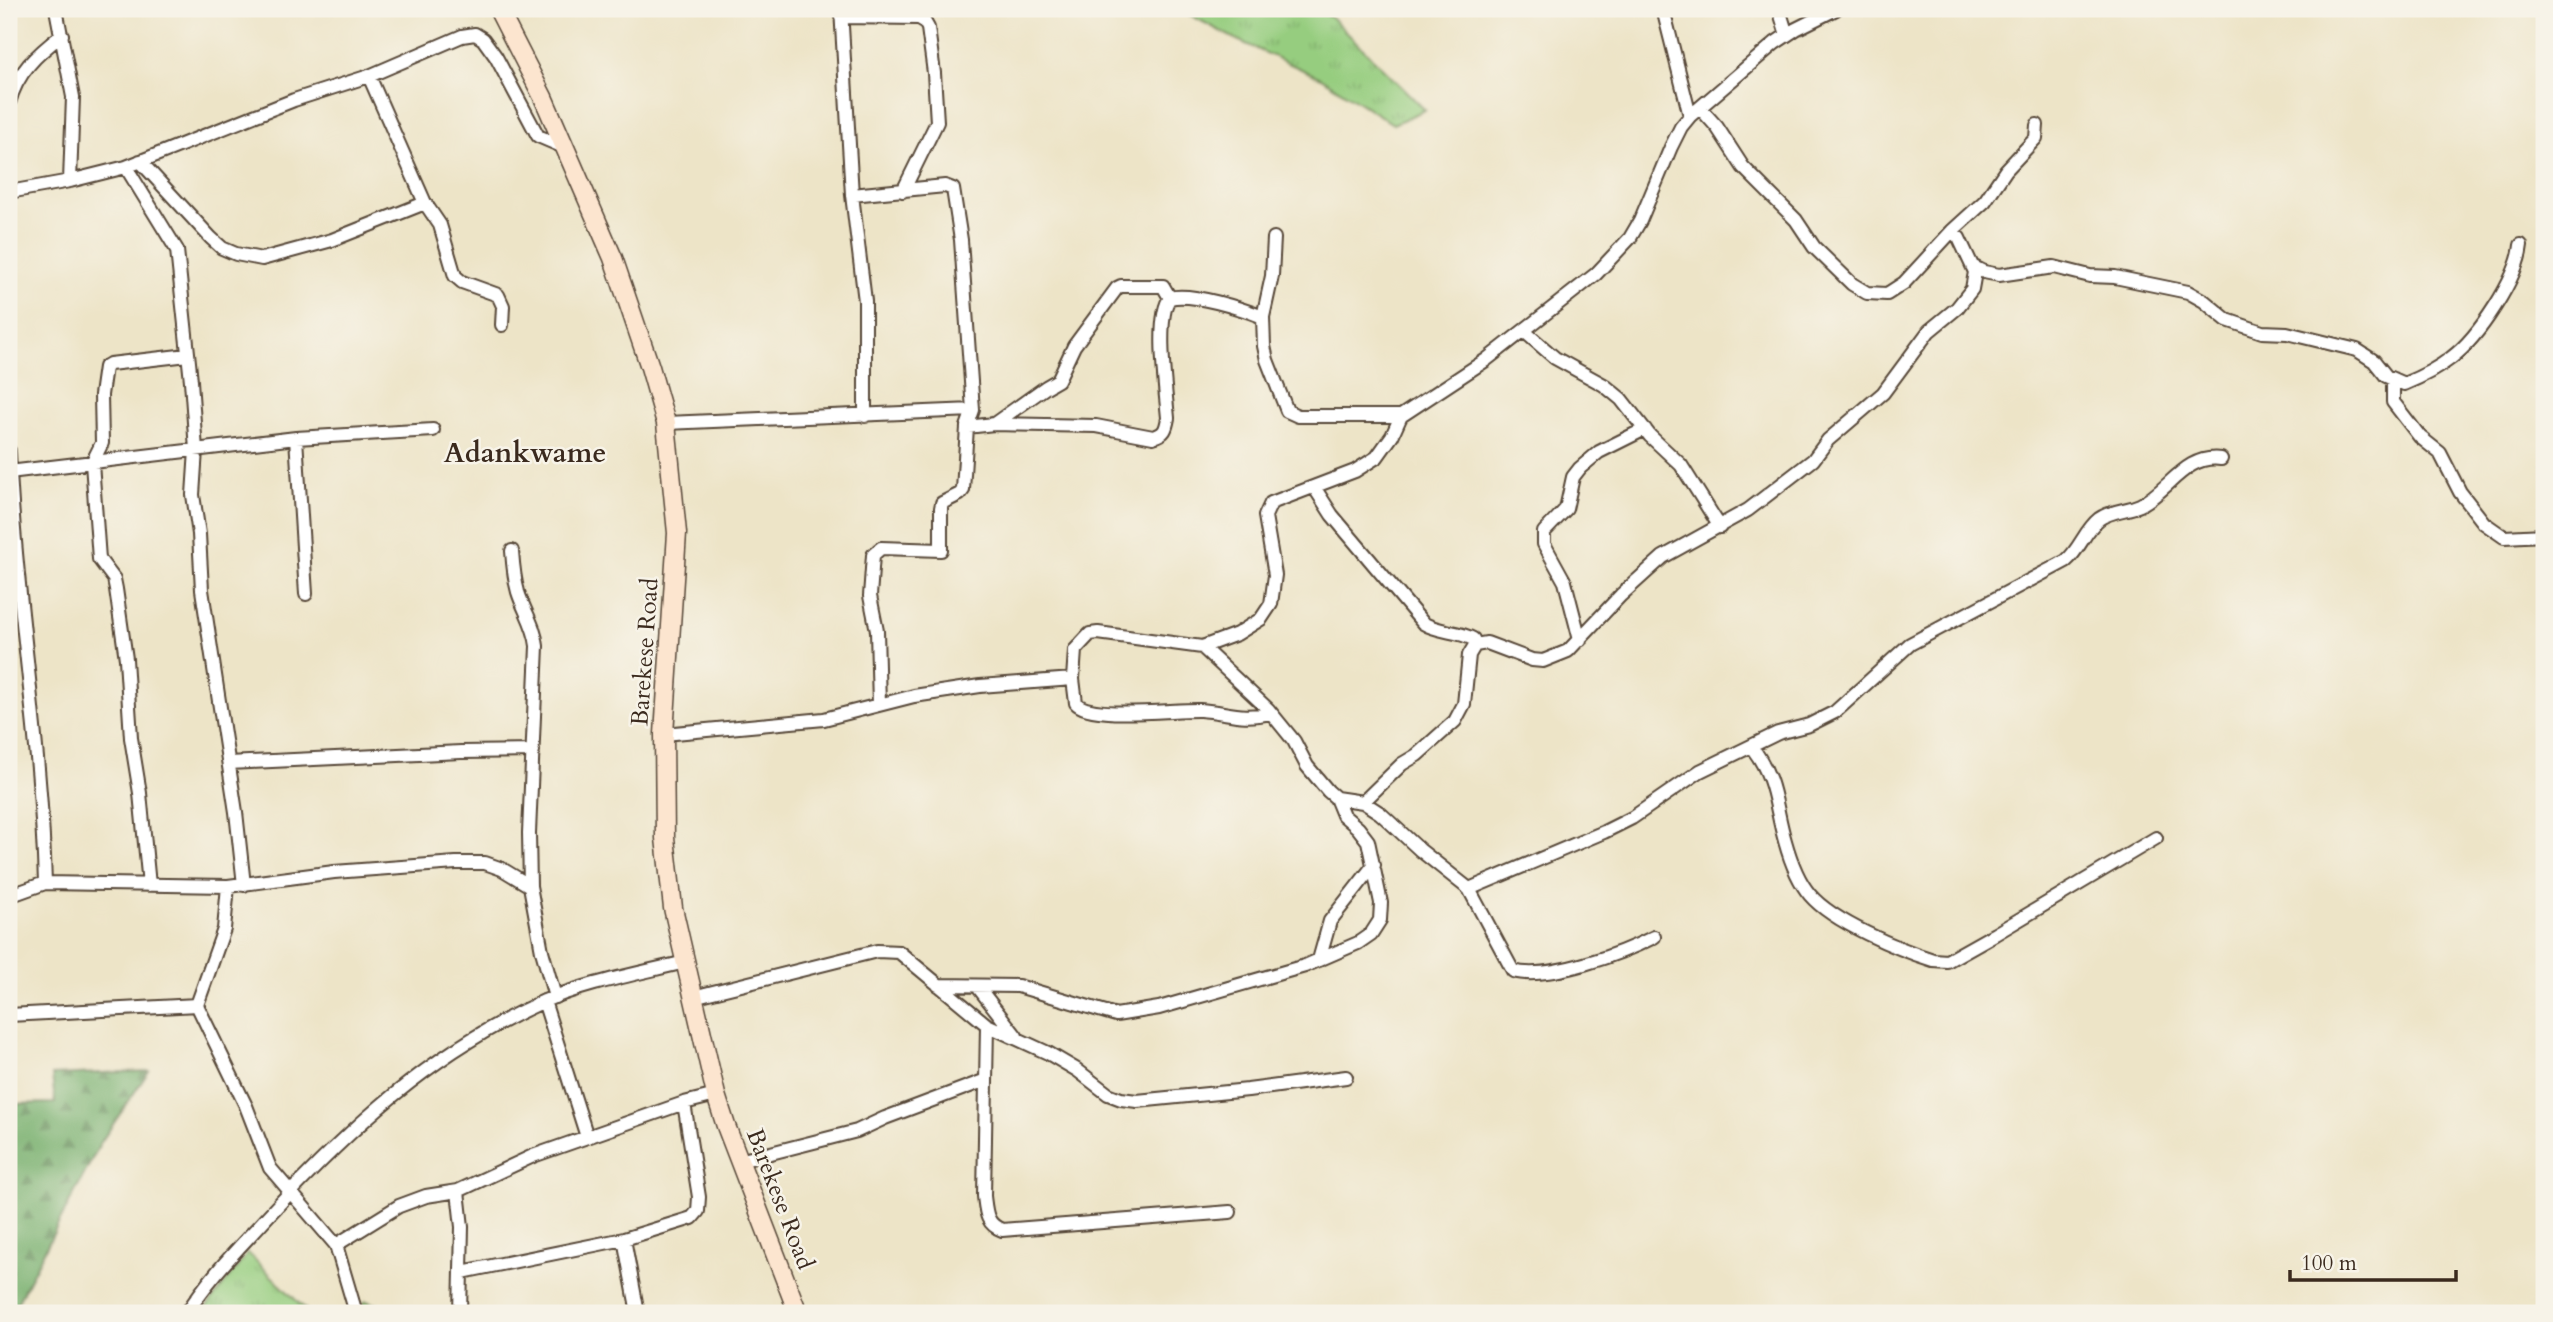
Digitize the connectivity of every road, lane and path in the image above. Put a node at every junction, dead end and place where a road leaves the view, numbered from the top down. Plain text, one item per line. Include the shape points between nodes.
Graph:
1 (56, 9) edge
2 (498, 9) edge
3 (1663, 9) edge
4 (1779, 9) edge
5 (1836, 9) edge
6 (841, 13) edge
7 (62, 35) junction
8 (1787, 35) junction
9 (369, 76) junction
10 (9, 103) edge
11 (1695, 112) junction
12 (2037, 125) dead end
13 (566, 148) junction
14 (140, 161) junction
15 (126, 167) junction
16 (70, 181) junction
17 (9, 183) edge
18 (29, 190) junction
19 (903, 191) junction
20 (9, 192) edge
21 (852, 195) junction
22 (425, 203) junction
23 (1952, 231) junction
24 (1274, 238) dead end
25 (2521, 245) dead end
26 (1972, 266) junction
27 (1170, 298) junction
28 (1263, 317) junction
29 (502, 325) dead end
30 (1524, 331) junction
31 (188, 355) junction
32 (2393, 379) junction
33 (973, 410) junction
34 (865, 416) junction
35 (1401, 416) junction
36 (666, 423) junction
37 (994, 424) junction
38 (967, 427) junction
39 (1645, 429) junction
40 (433, 430) dead end
41 (296, 438) junction
42 (196, 450) junction
43 (9, 451) edge
44 (2221, 458) dead end
45 (92, 463) junction
46 (9, 472) edge
47 (1314, 487) junction
48 (1720, 527) junction
49 (2544, 535) edge
50 (512, 551) dead end
51 (306, 594) dead end
52 (1580, 640) junction
53 (1475, 645) junction
54 (1202, 647) junction
55 (1073, 679) junction
56 (878, 705) junction
57 (1271, 713) junction
58 (663, 734) junction
59 (1751, 746) junction
60 (533, 751) junction
61 (229, 763) junction
62 (1336, 798) junction
63 (1363, 802) junction
64 (2156, 838) dead end
65 (1374, 865) junction
66 (45, 883) junction
67 (149, 885) junction
68 (244, 885) junction
69 (228, 886) junction
70 (530, 886) junction
71 (1469, 889) junction
72 (9, 896) edge
73 (1654, 937) dead end
74 (1319, 960) junction
75 (685, 962) junction
76 (938, 985) junction
77 (978, 987) junction
78 (693, 997) junction
79 (549, 999) junction
80 (197, 1005) junction
81 (9, 1014) edge
82 (987, 1025) junction
83 (1016, 1037) junction
84 (1346, 1076) dead end
85 (986, 1080) junction
86 (716, 1095) junction
87 (684, 1103) junction
88 (587, 1137) junction
89 (739, 1161) junction
90 (458, 1191) junction
91 (290, 1192) junction
92 (1230, 1212) dead end
93 (624, 1239) junction
94 (336, 1245) junction
95 (462, 1272) junction
96 (187, 1313) edge
97 (356, 1313) edge
98 (460, 1313) edge
99 (638, 1313) edge
100 (798, 1313) edge

1 - 7 street
2 - 13 main road, Barekese Road
3 - 11 street
4 - 8 street
5 - 8 street
6 - 19 street via 919,18 928,28 937,122
6 - 21 street
7 - 10 street via 30,62 13,86
7 - 16 street via 73,97
8 - 11 street
9 - 13 street via 475,33 496,57 538,136
9 - 14 street via 294,100
9 - 22 street
11 - 23 street via 1717,127 1743,167 1796,220 1814,247 1867,293 1887,294 1904,283
11 - 30 street via 1681,127 1630,238 1576,291
12 - 23 street via 2036,138 1985,201
13 - 36 main road, Barekese Road via 613,258
14 - 15 street
14 - 22 street via 222,248 250,258 332,240
15 - 16 street
15 - 31 street via 177,250
16 - 18 street
17 - 18 street
18 - 20 street
19 - 21 street
19 - 33 street via 953,189
21 - 34 street via 865,301
22 - 29 street via 440,225 455,276 498,295 503,306
23 - 26 street
24 - 28 street
25 - 32 street via 2520,260 2509,283 2454,356 2404,384
26 - 32 street via 1999,275 2054,267 2188,292 2227,320 2262,332 2357,349
26 - 48 street via 1972,289 1929,331 1883,393 1828,440 1813,460
27 - 28 street via 1183,296
27 - 37 street via 1163,286 1116,288 1074,346 1058,380
27 - 37 street via 1163,319 1168,418 1162,435 1096,426
28 - 35 street via 1267,360 1287,411 1298,416
30 - 35 street
30 - 39 street via 1555,358 1604,385
31 - 42 street
31 - 45 street via 105,367 102,443
32 - 49 street via 2393,402 2420,437 2440,453 2460,492 2484,523 2504,537
33 - 34 street
33 - 38 street
34 - 36 street
35 - 47 street via 1377,457
36 - 58 main road, Barekese Road via 677,533
37 - 38 street
38 - 56 street via 963,490 942,503 941,550 881,548 873,555 870,596 877,631
39 - 48 street via 1681,465
39 - 52 street via 1599,452 1580,468 1573,477 1564,514 1544,532 1544,544 1566,582
40 - 41 street
41 - 42 street
41 - 51 street
42 - 45 street
42 - 61 street via 193,495 202,590
43 - 46 street
44 - 59 street via 2197,460 2141,505 2106,514 2066,561 1910,644 1835,712
45 - 46 street
45 - 67 street via 99,559 114,579 126,659
46 - 66 street via 43,813
47 - 53 street via 1423,623 1465,635
47 - 54 street via 1278,498 1266,509 1275,575 1266,612 1237,634
48 - 52 street via 1663,557
50 - 60 street via 518,594 536,633
52 - 53 street via 1568,651 1543,661 1487,643
53 - 63 street via 1469,655 1464,704 1455,721
54 - 55 street via 1090,634 1075,649
54 - 57 street
55 - 56 street via 980,686
55 - 57 street via 1076,703 1086,711 1198,710 1251,717
56 - 58 street via 824,719
57 - 62 street via 1307,766
58 - 75 main road, Barekese Road via 665,838
59 - 64 street via 1773,784 1785,842 1802,885 1812,897 1842,920 1933,960 1947,961
59 - 71 street via 1700,771 1632,818
60 - 61 street
60 - 70 street
61 - 68 street
62 - 63 street
62 - 65 street via 1343,814 1368,842
63 - 71 street
65 - 74 street via 1330,921
65 - 74 street via 1380,920 1371,934
66 - 67 street
66 - 72 street
67 - 69 street
68 - 69 street
68 - 70 street via 334,872 485,863
69 - 80 street via 224,929
70 - 79 street
71 - 73 street via 1513,971 1595,961
74 - 77 street via 1133,1014 1116,1015 1018,986
75 - 78 main road, Barekese Road
75 - 79 street
76 - 77 street
76 - 78 street via 899,952 884,951
76 - 82 street
77 - 83 street
78 - 86 main road, Barekese Road
79 - 88 street
79 - 91 street via 486,1029 419,1074 352,1130
80 - 81 street
80 - 91 street via 270,1168
82 - 83 street
82 - 85 street
83 - 84 street via 1077,1070 1108,1094 1129,1100
85 - 89 street via 857,1131
85 - 92 street via 984,1196 987,1219 993,1227 1002,1230
86 - 87 street
86 - 89 main road, Barekese Road
87 - 88 street
87 - 93 street via 698,1211 678,1224
88 - 90 street
89 - 100 main road, Barekese Road
90 - 94 street via 399,1206
90 - 95 street
91 - 94 street
91 - 96 street via 220,1268
93 - 95 street
93 - 99 street
94 - 97 street
95 - 98 street

